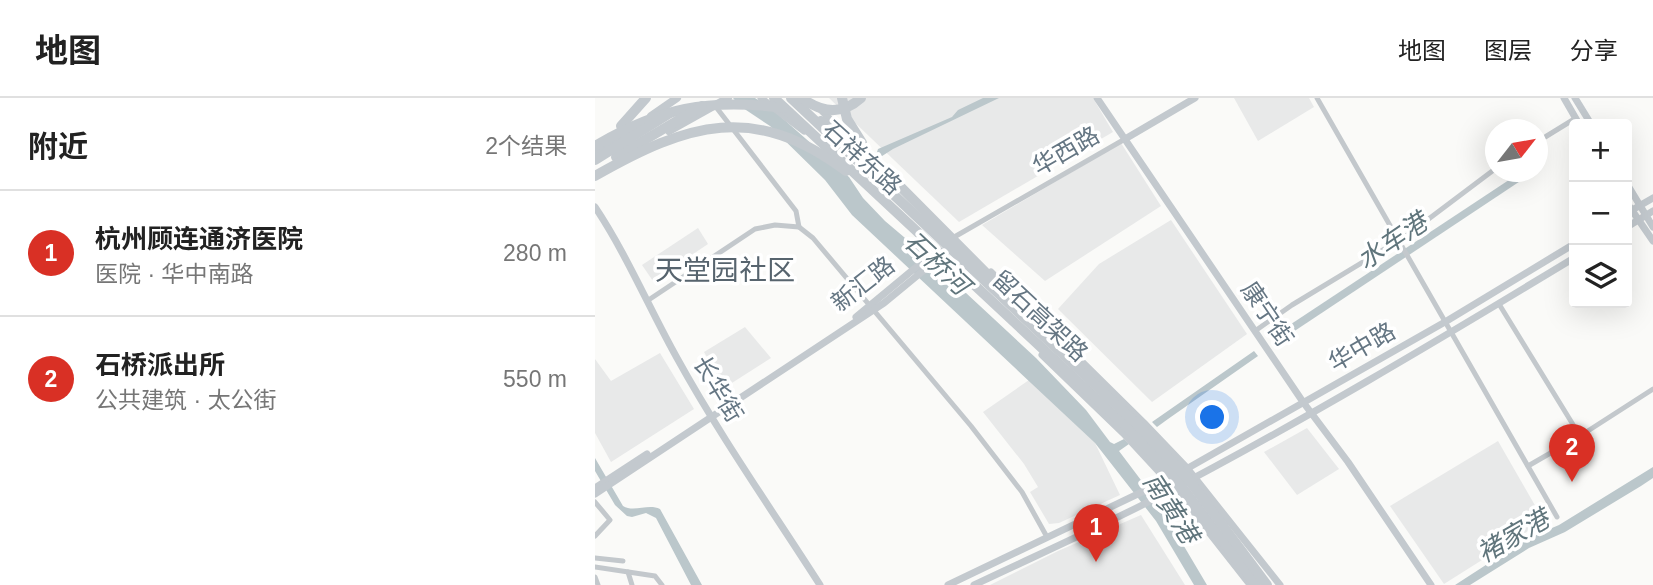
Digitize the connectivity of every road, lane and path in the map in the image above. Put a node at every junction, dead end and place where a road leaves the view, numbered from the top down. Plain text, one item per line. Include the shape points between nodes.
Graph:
1 (646, 98) edge
2 (677, 98) edge
3 (694, 98) edge
4 (727, 98) edge
5 (761, 98) edge
6 (774, 98) edge
7 (791, 98) edge
8 (802, 98) edge
9 (809, 98) edge
10 (842, 98) edge
11 (861, 98) edge
12 (1097, 98) edge
13 (1195, 98) edge
14 (1317, 98) edge
15 (1564, 98) edge
16 (1575, 98) edge
17 (715, 102) edge
18 (1576, 119) edge
19 (1588, 119) edge
20 (1569, 125) edge
21 (1548, 137) edge
22 (1125, 139) junction
23 (595, 146) edge
24 (595, 154) edge
25 (595, 160) edge
26 (875, 160) junction
27 (595, 173) edge
28 (1485, 177) edge
29 (1632, 192) edge
30 (1653, 198) edge
31 (1640, 205) junction
32 (595, 207) edge
33 (1632, 208) edge
34 (1646, 215) edge
35 (799, 227) junction
36 (915, 227) junction
37 (1653, 227) edge
38 (956, 236) junction
39 (1399, 240) junction
40 (1653, 242) edge
41 (1572, 245) edge
42 (935, 256) junction
43 (1569, 261) edge
44 (647, 301) junction
45 (1499, 304) junction
46 (872, 307) junction
47 (1445, 321) junction
48 (1255, 331) junction
49 (1039, 332) junction
50 (1450, 332) junction
51 (1653, 389) edge
52 (1303, 402) junction
53 (1310, 412) junction
54 (711, 415) junction
55 (1580, 436) junction
56 (1528, 466) junction
57 (1187, 468) junction
58 (1194, 477) junction
59 (1167, 480) junction
60 (1174, 488) junction
61 (598, 489) edge
62 (595, 502) edge
63 (1557, 517) dead end
64 (595, 536) edge
65 (1047, 537) junction
66 (595, 558) edge
67 (623, 561) dead end
68 (595, 567) edge
69 (628, 572) junction
70 (595, 577) edge
71 (1253, 583) edge
72 (598, 585) edge
73 (632, 585) edge
74 (662, 585) edge
75 (820, 585) edge
76 (948, 585) edge
77 (974, 585) edge
78 (1266, 585) edge
79 (1280, 585) edge
80 (1431, 585) edge

1 - 23 highway via 632,116
2 - 24 main road
3 - 25 highway
4 - 17 main road
5 - 42 main road, 石祥东路 via 812,138
6 - 36 highway, 留石高架路
7 - 49 highway, 留石高架路
8 - 11 highway via 833,111
9 - 38 main road, 石祥东路 via 873,163
10 - 26 highway via 847,119
12 - 22 main road, 康宁街
13 - 22 main road, 华西路
14 - 39 street
15 - 18 main road
16 - 19 main road
17 - 27 highway
17 - 35 street via 796,211
20 - 21 street
22 - 38 street, 华西路
22 - 48 main road, 康宁街
23 - 26 highway via 663,111 743,102 814,118
26 - 49 highway via 982,267
27 - 36 highway via 674,136 711,128 748,128 822,154
28 - 39 street
29 - 31 main road
30 - 31 main road
31 - 33 main road
31 - 34 main road
32 - 44 main road, 长华街
34 - 37 main road
34 - 40 main road
35 - 44 street via 755,229
35 - 46 street
36 - 71 highway, 留石高架路 via 1133,433 1179,483
38 - 42 main road, 新汇路
38 - 57 main road, 石祥东路
39 - 47 street
39 - 48 street
41 - 47 main road, 华中路
42 - 46 main road, 新汇路
42 - 59 main road, 石祥东路
43 - 45 main road, 华中路
44 - 54 main road, 长华街
45 - 50 main road, 华中路
45 - 55 street
46 - 54 main road, 新汇路
46 - 65 street via 1023,492
47 - 50 street
47 - 52 main road, 华中路
48 - 52 main road, 康宁街
49 - 78 highway, 留石高架路 via 1188,479
50 - 53 main road, 华中路
50 - 56 street
51 - 55 street
52 - 53 main road, 康宁街
52 - 57 main road, 华中路
53 - 58 main road, 华中路
53 - 80 main road, 康宁街
54 - 61 main road, 新汇路
54 - 75 main road, 长华街
55 - 56 street
56 - 63 street
57 - 58 main road, 石祥东路
57 - 59 main road, 华中路
58 - 60 main road, 华中路
58 - 79 main road, 石祥东路
59 - 60 main road, 石祥东路
59 - 65 main road, 华中路
60 - 71 main road, 石祥东路
60 - 77 main road, 华中路
62 - 64 street via 610,520
65 - 76 main road, 华中路
66 - 67 street
68 - 69 street
69 - 73 street
69 - 74 street via 655,576
70 - 72 street

